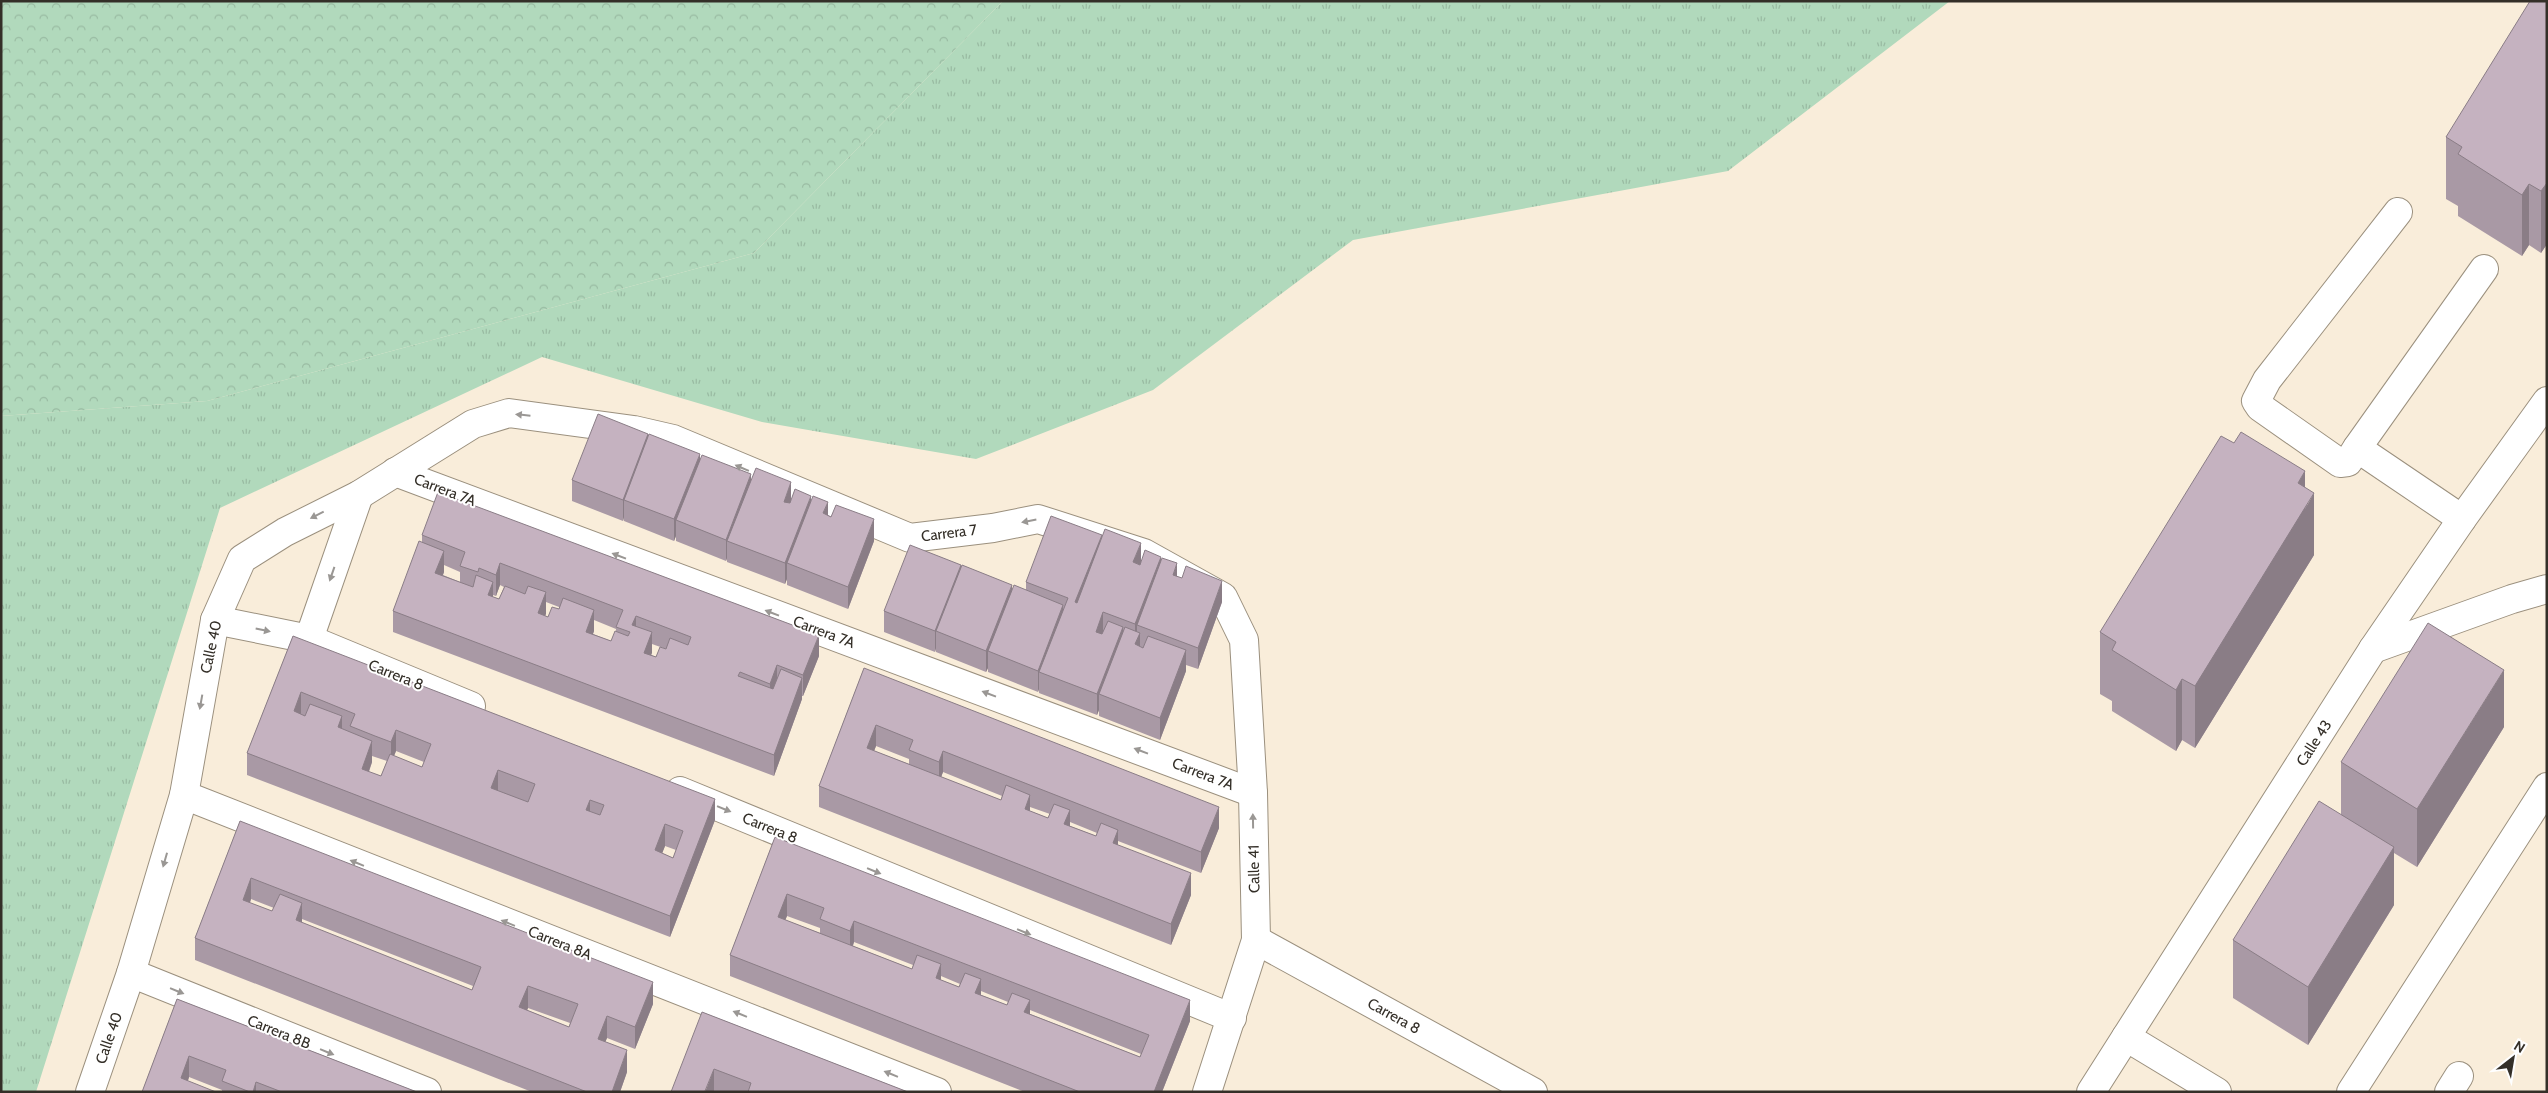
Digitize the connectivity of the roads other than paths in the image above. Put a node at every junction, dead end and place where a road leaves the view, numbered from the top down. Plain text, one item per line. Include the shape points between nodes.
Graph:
1 (2398, 212) dead end
2 (2484, 269) dead end
3 (2547, 401) edge
4 (572, 420) joint
5 (2357, 448) junction
6 (395, 472) junction
7 (359, 495) junction
8 (2462, 519) junction
9 (2547, 589) edge
10 (215, 620) junction
11 (309, 639) junction
12 (1244, 640) joint
13 (2373, 649) junction
14 (494, 715) edge
15 (660, 783) edge
16 (2547, 787) edge
17 (1253, 793) junction
18 (184, 795) junction
19 (1256, 940) junction
20 (131, 973) junction
21 (1232, 1018) junction
22 (2126, 1037) junction
23 (90, 1092) edge
24 (427, 1092) edge
25 (937, 1092) edge
26 (1207, 1092) edge
27 (1533, 1092) edge
28 (2091, 1092) edge
29 (2217, 1092) edge
30 (2351, 1092) edge

1 - 5 street via 2267,380 2256,401 2340,463 2348,462
2 - 5 street
3 - 8 street, Calle 43
4 -> 6 street, Calle 40 via 509,413 473,424
12 -> 4 street, Carrera 7 via 1223,597 1144,553 1038,519 910,538 673,439
5 - 8 street
6 - 7 street, Calle 40
17 -> 6 street, Carrera 7A
7 -> 10 street, Calle 40 via 285,532 242,559
7 -> 11 street
8 - 13 street, Calle 43
9 - 13 street via 2512,598
10 -> 11 street, Carrera 8
10 -> 18 street, Calle 40
11 - 14 street, Carrera 8
12 - 17 street, Calle 41
13 - 22 street, Calle 43
15 -> 21 street, Carrera 8
16 - 30 street
19 -> 17 street, Calle 41
18 -> 20 street, Calle 40
25 -> 18 street, Carrera 8A
19 - 21 street, Calle 41
19 - 27 street, Carrera 8
20 - 23 street, Calle 40
20 -> 24 street, Carrera 8B
21 - 26 street, Calle 41
22 - 28 street, Calle 43
22 - 29 street

